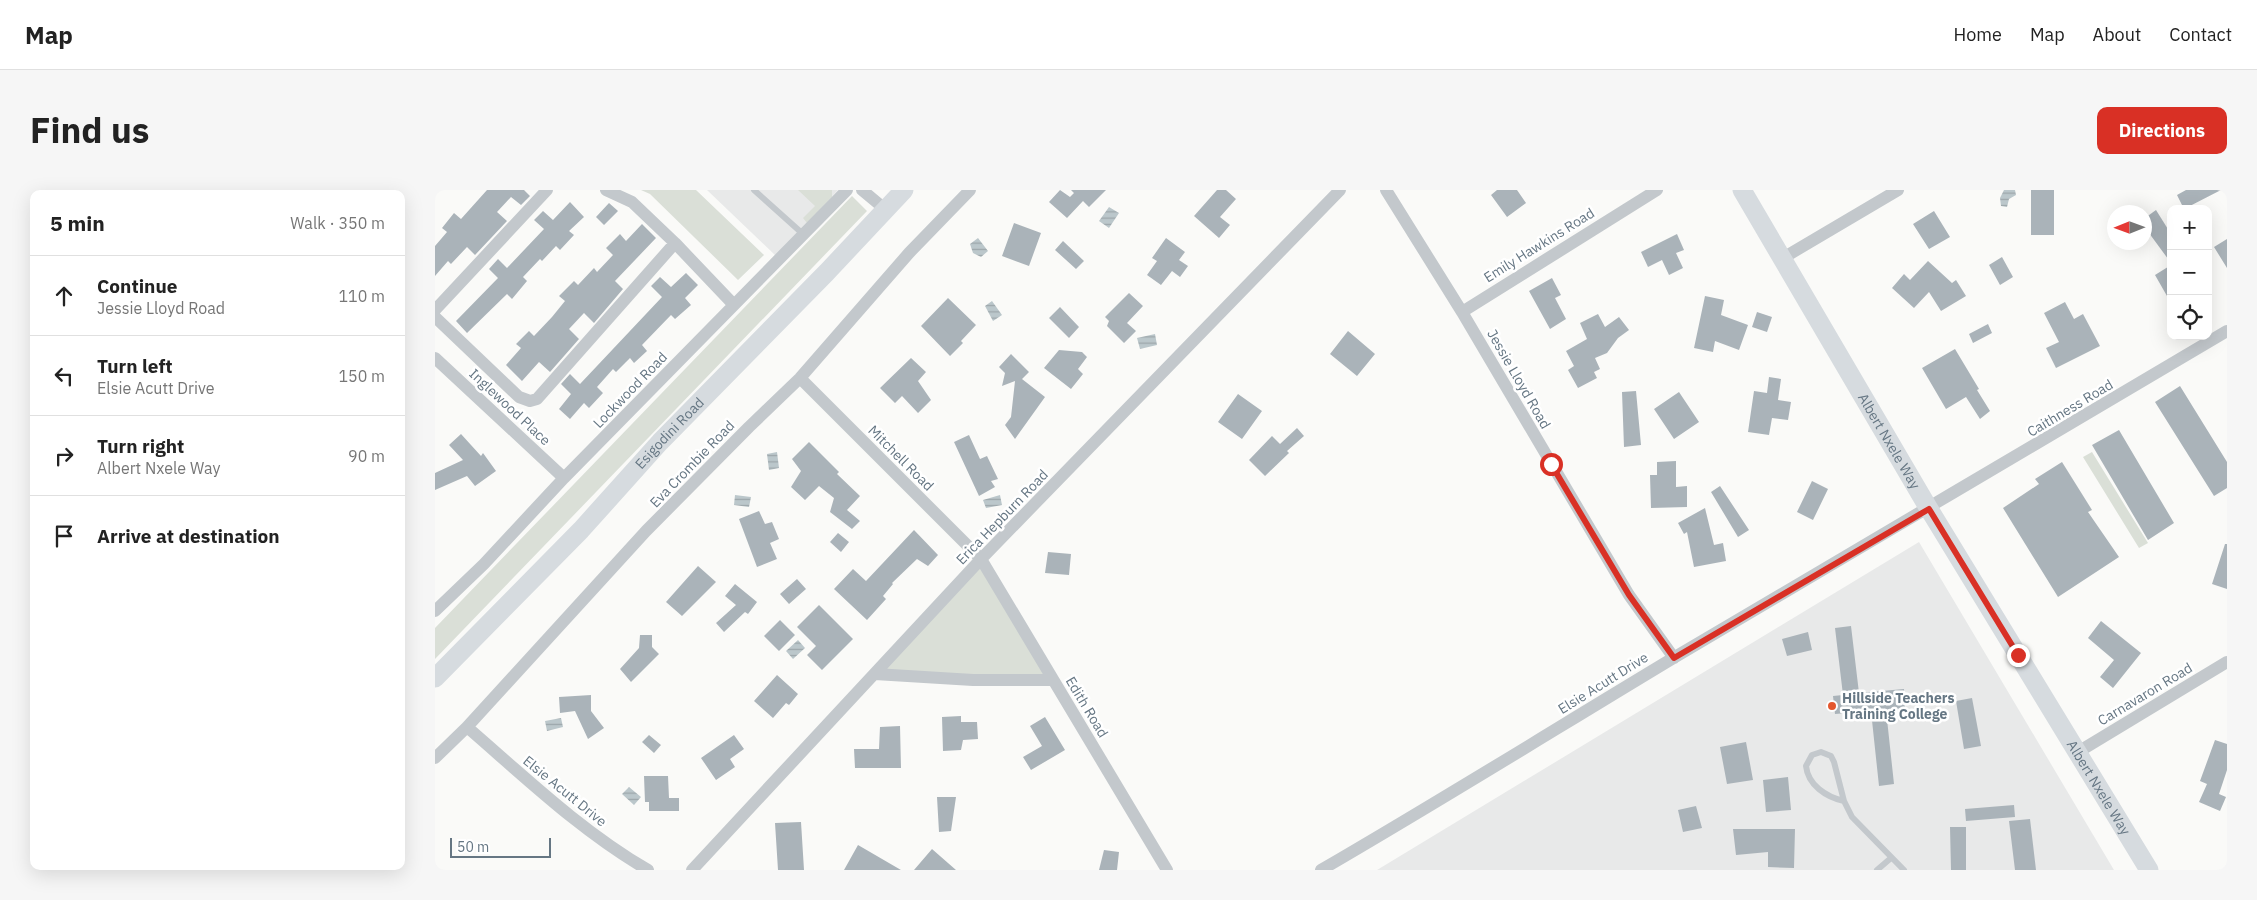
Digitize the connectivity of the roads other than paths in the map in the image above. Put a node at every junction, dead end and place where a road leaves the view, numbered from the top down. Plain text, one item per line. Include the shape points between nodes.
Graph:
1 (547, 190) edge
2 (606, 190) edge
3 (753, 190) edge
4 (847, 190) edge
5 (862, 190) edge
6 (904, 190) edge
7 (970, 190) edge
8 (1340, 190) edge
9 (1387, 190) edge
10 (1657, 190) edge
11 (1742, 190) edge
12 (1898, 190) edge
13 (885, 210) junction
14 (803, 234) junction
15 (675, 243) junction
16 (1783, 258) junction
17 (734, 305) junction
18 (435, 310) edge
19 (1462, 312) junction
20 (435, 316) edge
21 (2227, 331) edge
22 (435, 358) edge
23 (800, 378) junction
24 (564, 478) junction
25 (1929, 509) junction
26 (981, 559) junction
27 (435, 612) edge
28 (1674, 658) junction
29 (2227, 662) edge
30 (875, 674) junction
31 (435, 678) edge
32 (1053, 680) junction
33 (467, 727) junction
34 (2078, 752) junction
35 (435, 758) edge
36 (1844, 801) junction
37 (1891, 858) junction
38 (649, 870) edge
39 (692, 870) edge
40 (1167, 870) edge
41 (1321, 870) edge
42 (1877, 870) edge
43 (1904, 870) edge
44 (2149, 870) edge

1 - 18 street
2 - 15 street via 632,202
3 - 14 lane
4 - 14 street, Lockwood Road
5 - 13 street
6 - 13 main road, Esigodini Road
7 - 23 street, Eva Crombie Road via 909,253
8 - 26 street, Erica Hepburn Road
9 - 19 street, Jessie Lloyd Road
10 - 19 street, Emily Hawkins Road
11 - 16 main road, Albert Nxele Way
12 - 16 street
13 - 31 main road, Esigodini Road via 757,346 660,442 581,530
14 - 17 street, Lockwood Road
15 - 17 street
15 - 20 street via 537,399 530,401 519,397
16 - 25 main road, Albert Nxele Way
17 - 24 street, Lockwood Road
19 - 28 street, Jessie Lloyd Road via 1629,595
21 - 25 street, Caithness Road
22 - 24 street, Inglewood Place
23 - 26 street, Mitchell Road
23 - 33 street, Eva Crombie Road via 646,531
24 - 27 street, Lockwood Road
25 - 28 street, Elsie Acutt Drive
25 - 34 main road, Albert Nxele Way
26 - 30 street, Erica Hepburn Road
26 - 32 street, Edith Road
28 - 41 street, Elsie Acutt Drive
29 - 34 street, Carnavaron Road
30 - 32 street via 973,680
30 - 39 street, Erica Hepburn Road
32 - 40 street, Edith Road
33 - 35 street, Eva Crombie Road
33 - 38 street, Elsie Acutt Drive via 570,818
34 - 44 main road, Albert Nxele Way
36 - 36 lane via 1822,792 1809,776 1806,766 1812,754 1821,752 1831,756
36 - 37 lane via 1857,823
37 - 42 lane
37 - 43 lane

